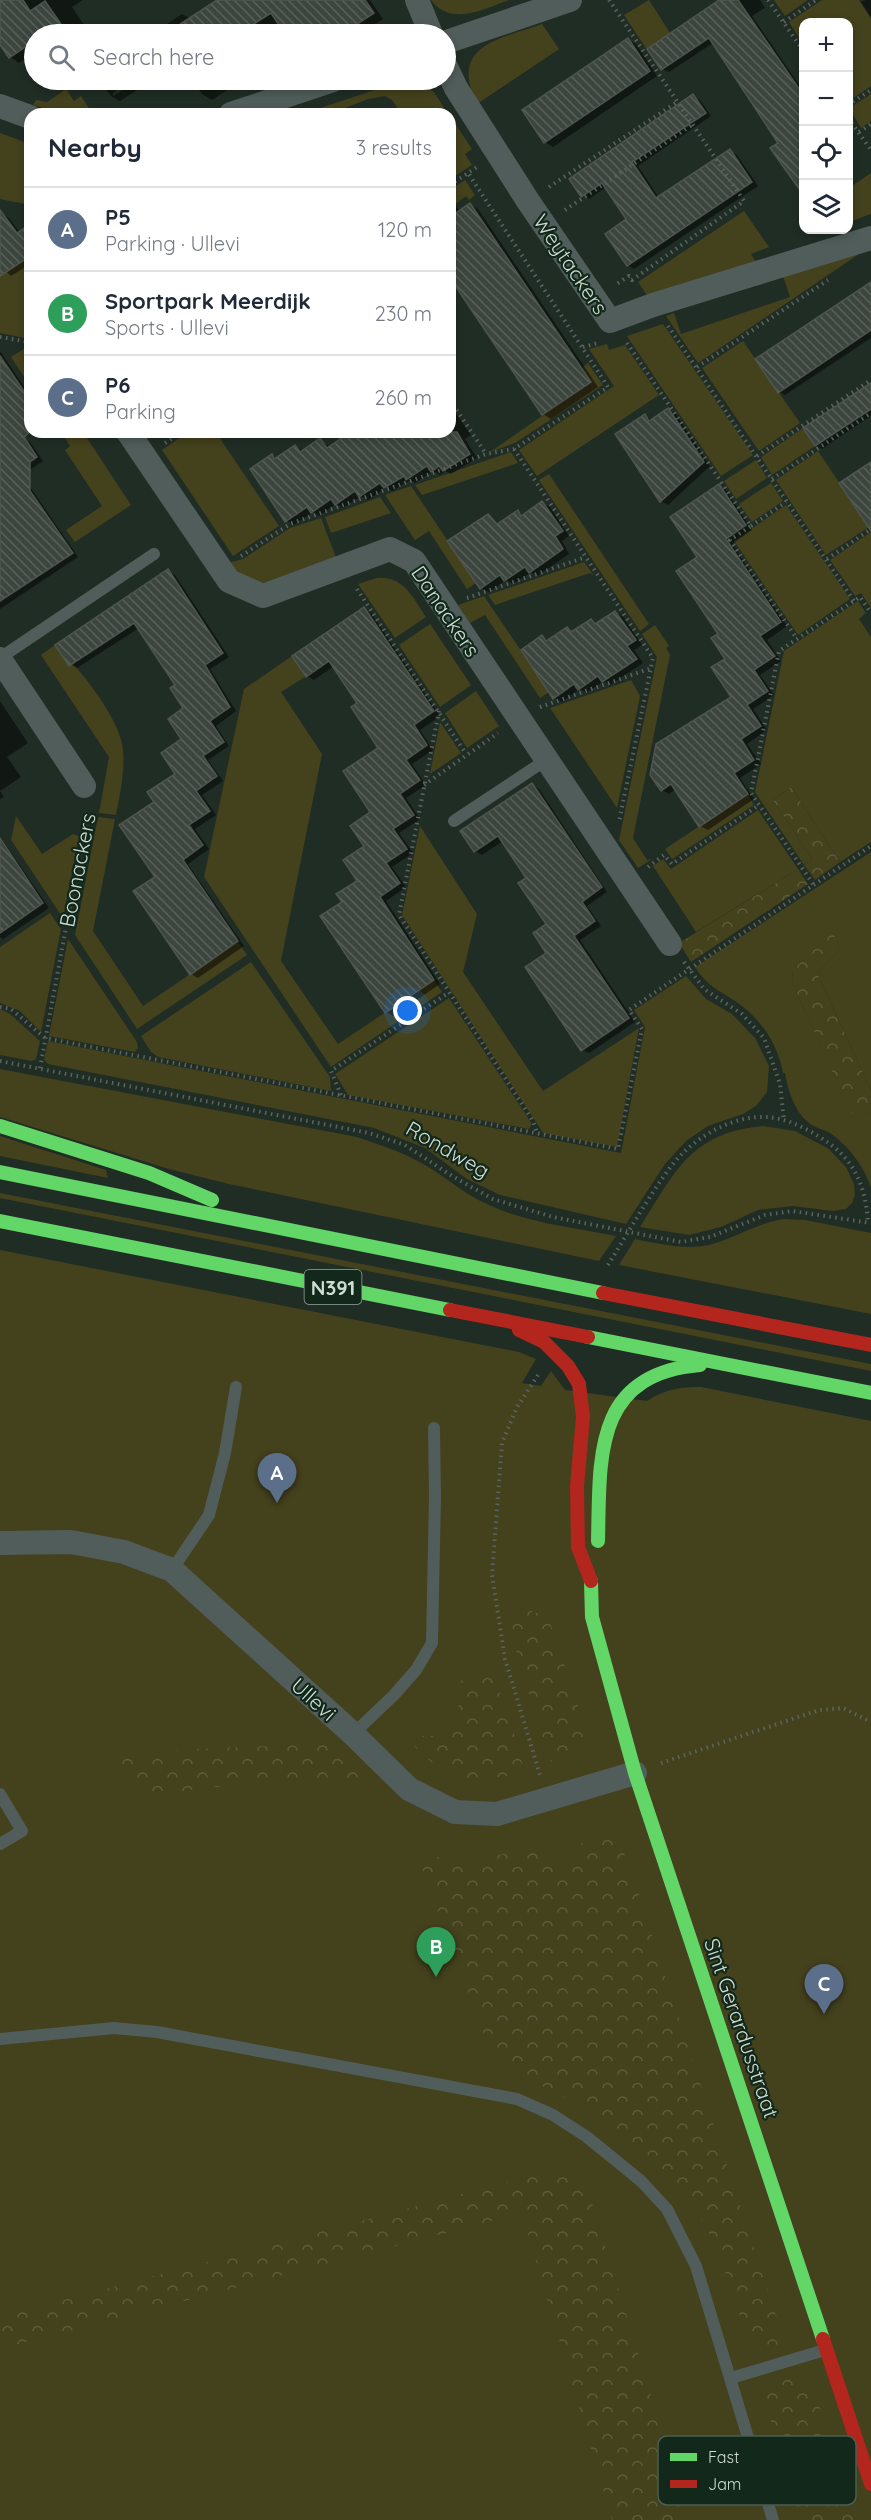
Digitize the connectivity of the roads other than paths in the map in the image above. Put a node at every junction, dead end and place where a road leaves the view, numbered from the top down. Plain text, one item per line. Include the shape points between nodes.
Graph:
1 (417, 0) edge
2 (570, 0) edge
3 (427, 24) edge
4 (456, 39) edge
5 (456, 88) edge
6 (303, 90) edge
7 (0, 106) edge
8 (249, 108) edge
9 (24, 115) edge
10 (871, 238) edge
11 (132, 438) edge
12 (154, 554) dead end
13 (0, 659) edge
14 (546, 760) junction
15 (84, 786) road end
16 (454, 821) dead end
17 (669, 944) dead end
18 (0, 1126) edge
19 (0, 1172) edge
20 (0, 1221) edge
21 (278, 1227) junction
22 (494, 1319) junction
23 (871, 1345) edge
24 (716, 1362) junction
25 (236, 1388) dead end
26 (871, 1393) edge
27 (434, 1428) dead end
28 (0, 1544) edge
29 (172, 1570) junction
30 (591, 1581) junction
31 (353, 1734) junction
32 (635, 1773) junction
33 (0, 1794) edge
34 (0, 1844) edge
35 (0, 2039) edge
36 (827, 2349) junction
37 (731, 2378) junction
38 (748, 2436) edge
39 (855, 2436) edge
40 (856, 2438) edge
41 (871, 2484) edge
42 (768, 2505) edge
43 (772, 2520) edge

1 - 3 street
2 - 4 street
5 - 10 street, Weytackers via 610,321
6 - 8 street
7 - 9 street
11 - 14 street, Danackers via 229,581 263,596 390,549 414,561
12 - 13 lane
13 - 15 street, Boonackers
14 - 16 lane
14 - 17 street, Danackers
18 - 21 main road, N391 via 149,1173
19 - 21 main road, N391
20 - 22 main road, N391
21 - 23 main road, N391
22 - 24 main road, N391
22 - 30 main road via 544,1342 568,1366 579,1384 583,1417 577,1486 578,1547
24 - 26 main road, N391
24 - 30 main road via 668,1369 638,1385 618,1405 606,1435 598,1545
25 - 29 lane via 210,1515
27 - 31 lane via 432,1643 416,1670
28 - 29 street, Ullevi via 71,1542 124,1552
29 - 31 street, Ullevi
30 - 32 main road, Sint Gerardusstraat via 592,1617
31 - 32 street, Ullevi via 409,1789 455,1812 496,1814
32 - 36 main road, Sint Gerardusstraat
33 - 34 lane via 22,1831
35 - 37 lane via 114,2028 157,2032 517,2099 553,2115 588,2137 641,2181 667,2209 696,2265
36 - 37 lane
36 - 39 main road, Sint Gerardusstraat
37 - 38 lane
40 - 41 main road, Sint Gerardusstraat
42 - 43 lane

